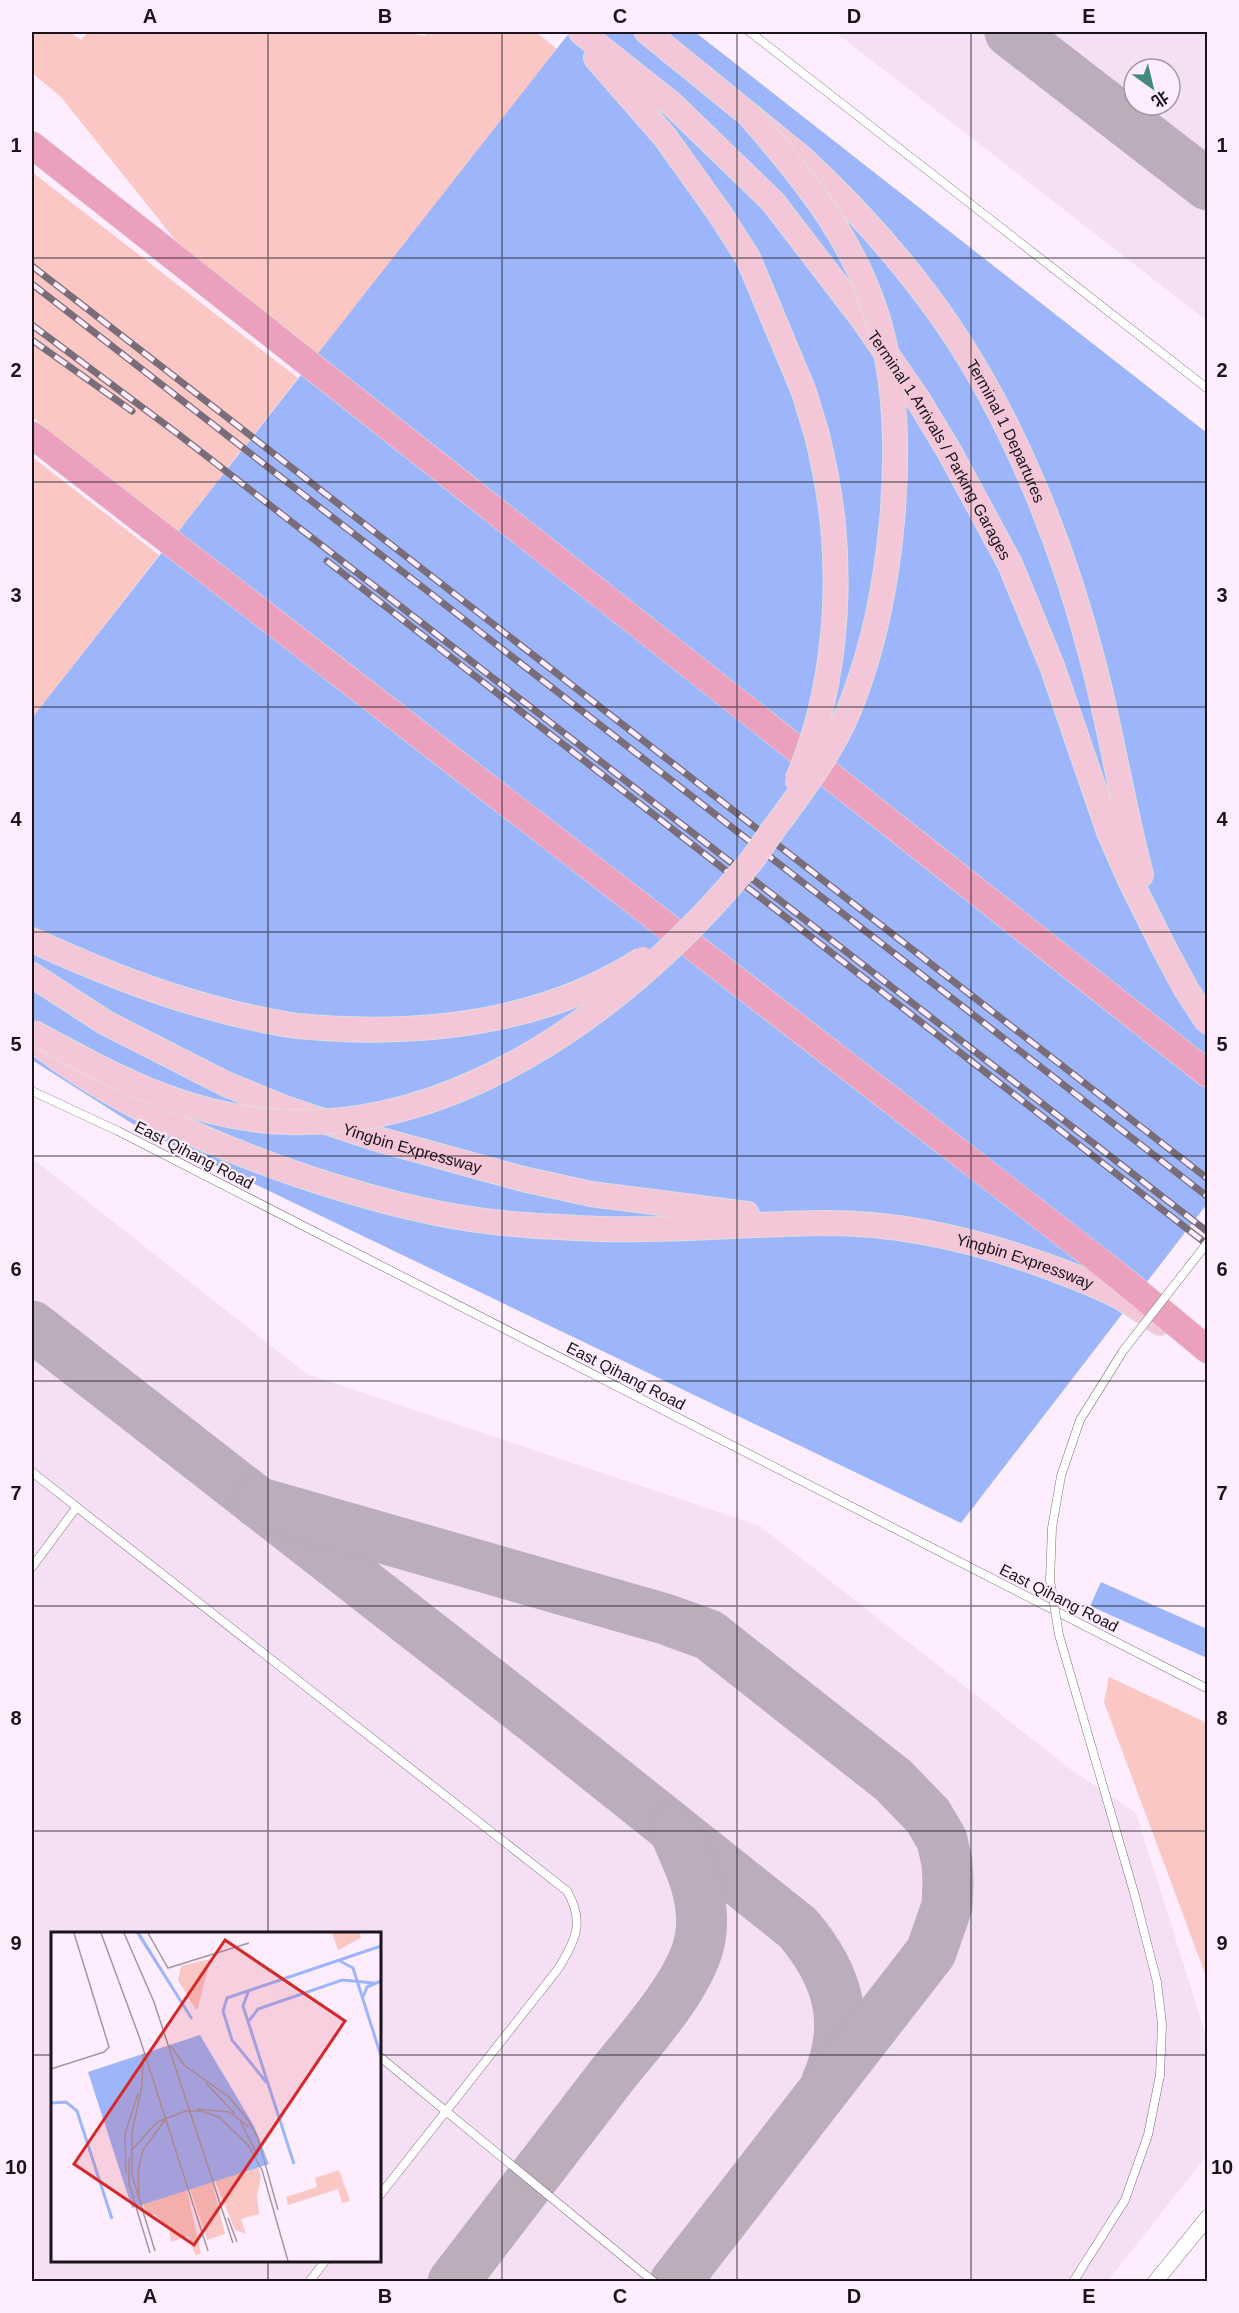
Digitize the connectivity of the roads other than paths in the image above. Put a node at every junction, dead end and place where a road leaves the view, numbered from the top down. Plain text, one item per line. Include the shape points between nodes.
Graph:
1 (570, 32) edge
2 (581, 32) edge
3 (647, 32) edge
4 (750, 32) edge
5 (748, 114) junction
6 (32, 145) edge
7 (1208, 389) edge
8 (32, 435) edge
9 (781, 819) junction
10 (711, 906) junction
11 (32, 940) edge
12 (1164, 948) junction
13 (32, 975) edge
14 (1208, 1023) edge
15 (32, 1032) edge
16 (32, 1039) edge
17 (1208, 1074) edge
18 (32, 1091) edge
19 (824, 1223) junction
20 (1208, 1242) edge
21 (1208, 1350) edge
22 (1208, 1354) edge
23 (32, 1472) edge
24 (76, 1508) junction
25 (32, 1567) edge
26 (1208, 1689) edge
27 (381, 2057) edge
28 (446, 2109) junction
29 (381, 2194) edge
30 (1208, 2217) edge
31 (324, 2262) edge
32 (309, 2282) edge
33 (654, 2282) edge
34 (1073, 2282) edge
35 (1155, 2282) edge

1 - 9 main road, bridge via 614,76 665,137 748,258 804,392 817,435 833,524 834,615 816,729
2 - 12 main road, Terminal 1 Arrivals / Parking Garages, bridge via 673,105 773,202 862,318 917,398 1010,564 1052,666 1109,832
3 - 5 main road, Terminal 1 Departures
4 - 7 lane
5 - 9 main road, bridge via 812,189 859,269 883,338 893,416 893,507 888,558 867,658 836,736
5 - 12 main road, Terminal 1 Departures, bridge via 826,181 889,248 948,326 1000,416 1049,525 1089,645 1128,827
6 - 17 highway, bridge
8 - 21 highway, bridge via 1116,1274
9 - 10 main road, bridge
10 - 11 main road, bridge via 673,940 590,988 504,1017 432,1029 342,1030 255,1019 177,998
10 - 15 main road, bridge via 647,970 544,1047 448,1093 393,1111 342,1120 287,1122 206,1111 125,1082
12 - 14 main road, bridge
13 - 19 main road, Yingbin Expressway, bridge via 106,1023 226,1084 374,1138 591,1194
16 - 19 main road, Yingbin Expressway via 64,1065 112,1093 213,1143 325,1184 418,1209 459,1218 602,1229
18 - 26 lane, East Qihang Road via 118,1131
19 - 22 main road, Yingbin Expressway via 933,1233 1034,1261 1119,1297
20 - 34 lane, bridge via 1123,1351 1080,1420 1061,1476 1052,1528 1050,1580 1059,1635 1135,1896 1157,1983 1162,2024 1160,2075 1148,2135 1125,2200
23 - 24 lane
24 - 25 lane
24 - 28 lane via 567,1891 578,1923 568,1952
27 - 28 lane
28 - 29 lane
28 - 33 lane
30 - 35 street
31 - 32 lane

